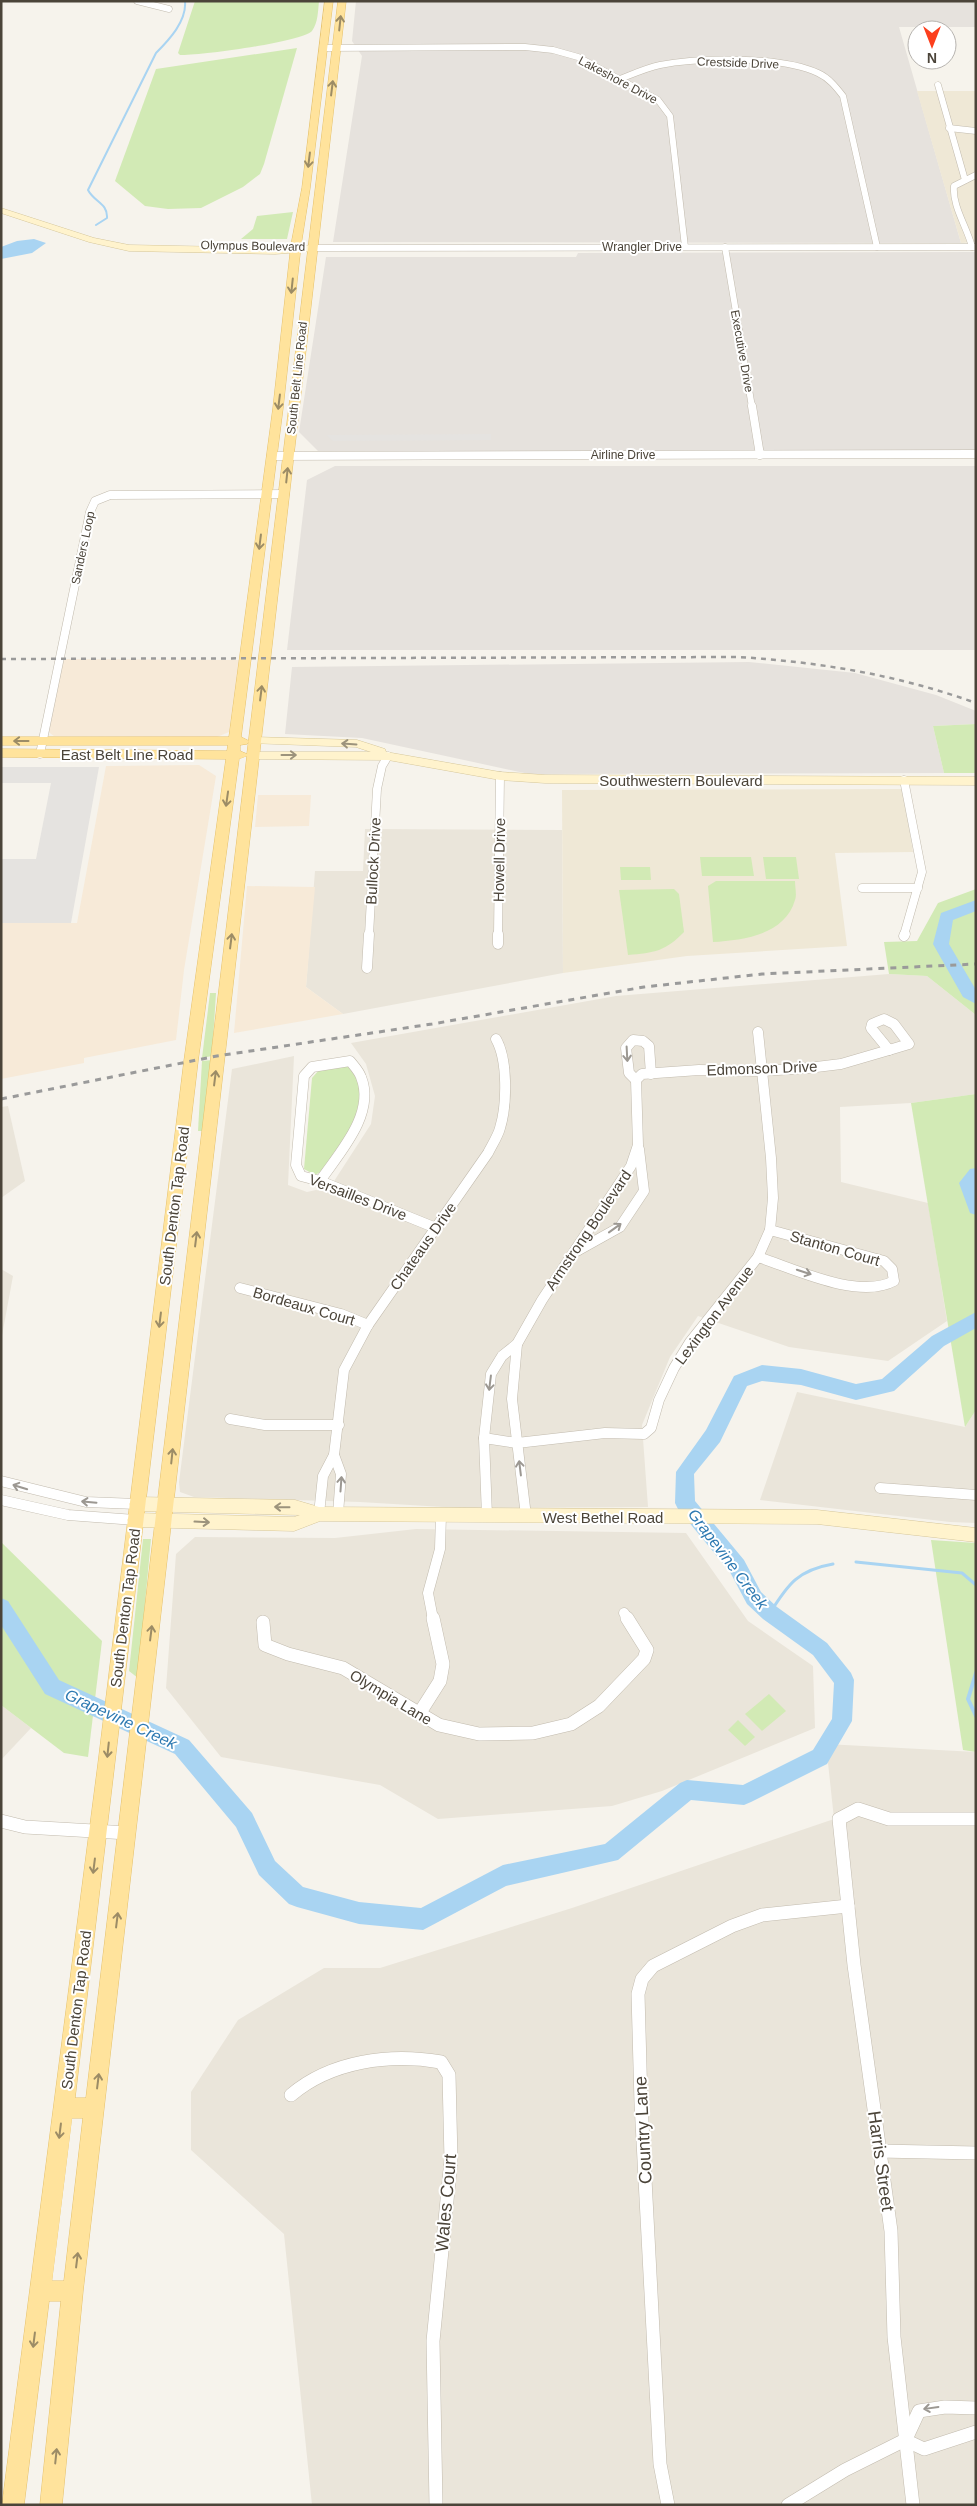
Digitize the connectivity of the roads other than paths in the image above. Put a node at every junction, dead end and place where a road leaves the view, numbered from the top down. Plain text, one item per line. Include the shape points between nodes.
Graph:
1 (137, 1) edge
2 (329, 1) edge
3 (342, 1) edge
4 (169, 9) dead end
5 (323, 46) junction
6 (337, 46) junction
7 (620, 79) junction
8 (938, 85) dead end
9 (315, 112) junction
10 (329, 112) junction
11 (949, 128) junction
12 (976, 131) edge
13 (976, 175) edge
14 (965, 180) junction
15 (1, 210) edge
16 (685, 247) junction
17 (725, 247) junction
18 (878, 247) junction
19 (974, 247) edge
20 (296, 248) junction
21 (312, 248) junction
22 (284, 353) junction
23 (300, 354) junction
24 (976, 454) edge
25 (760, 455) junction
26 (271, 456) junction
27 (289, 456) junction
28 (266, 493) junction
29 (285, 494) junction
30 (248, 634) junction
31 (268, 637) junction
32 (1, 741) edge
33 (235, 741) junction
34 (254, 742) junction
35 (41, 747) junction
36 (1, 753) edge
37 (233, 755) junction
38 (253, 755) junction
39 (388, 756) junction
40 (500, 776) junction
41 (904, 780) junction
42 (976, 781) edge
43 (217, 872) junction
44 (239, 872) junction
45 (862, 888) dead end
46 (918, 888) junction
47 (904, 936) dead end
48 (498, 944) dead end
49 (367, 968) dead end
50 (202, 981) junction
51 (226, 981) junction
52 (758, 1032) dead end
53 (496, 1039) dead end
54 (890, 1051) junction
55 (762, 1071) junction
56 (643, 1076) joint
57 (638, 1145) junction
58 (180, 1150) junction
59 (206, 1150) junction
60 (320, 1181) junction
61 (436, 1228) junction
62 (770, 1230) junction
63 (574, 1253) junction
64 (758, 1257) junction
65 (164, 1287) junction
66 (190, 1288) junction
67 (240, 1288) dead end
68 (368, 1324) junction
69 (517, 1344) junction
70 (230, 1419) dead end
71 (339, 1425) junction
72 (484, 1438) junction
73 (517, 1443) junction
74 (334, 1455) junction
75 (1, 1481) edge
76 (880, 1488) dead end
77 (976, 1494) edge
78 (1, 1500) edge
79 (136, 1512) junction
80 (166, 1512) junction
81 (319, 1514) junction
82 (338, 1514) junction
83 (441, 1516) junction
84 (487, 1516) junction
85 (526, 1516) junction
86 (976, 1535) edge
87 (624, 1614) dead end
88 (263, 1622) dead end
89 (419, 1714) junction
90 (976, 1820) edge
91 (1, 1821) edge
92 (98, 1832) junction
93 (128, 1833) junction
94 (848, 1906) junction
95 (291, 2095) dead end
96 (63, 2108) junction
97 (95, 2108) junction
98 (879, 2152) junction
99 (976, 2153) edge
100 (40, 2291) junction
101 (73, 2292) junction
102 (976, 2408) edge
103 (976, 2432) edge
104 (905, 2440) junction
105 (13, 2505) edge
106 (51, 2505) edge
107 (436, 2505) edge
108 (668, 2505) edge
109 (788, 2505) edge
110 (913, 2505) edge

1 - 4 street
2 - 5 main road, South Belt Line Road
6 -> 3 main road, South Belt Line Road
5 - 6 street, Lakeshore Drive
5 - 9 main road, South Belt Line Road
6 - 7 street, Lakeshore Drive via 553,50 578,57
10 -> 6 main road, South Belt Line Road
7 - 16 street, Lakeshore Drive via 658,100 670,116
7 - 18 street, Crestside Drive via 664,64 696,62 770,62 824,77 843,96
8 - 11 street
9 - 10 main road
9 -> 20 main road, South Belt Line Road
10 - 21 main road, South Belt Line Road
11 - 12 street
11 - 14 street
13 - 14 street
14 - 19 street, Wrangler Drive via 954,186 952,194
15 - 20 street, Olympus Boulevard via 120,246
16 - 17 street, Wrangler Drive
16 - 21 street, Wrangler Drive
17 - 18 street, Wrangler Drive
17 - 25 street, Executive Drive
18 - 19 street, Wrangler Drive
20 - 21 street, Olympus Boulevard
20 -> 22 main road, South Belt Line Road
21 - 23 main road, South Belt Line Road
22 - 23 main road
22 -> 26 main road, South Belt Line Road
23 - 27 main road, South Belt Line Road
24 - 25 street, Airline Drive
25 - 27 street, Airline Drive
26 - 27 street, Airline Drive
26 - 28 main road, South Belt Line Road
29 -> 27 main road, South Belt Line Road
28 - 29 street, Sanders Loop
28 -> 30 main road, South Belt Line Road
28 - 35 street, Sanders Loop via 110,495 95,501 90,512
29 - 31 main road, South Belt Line Road
30 - 31 main road
30 - 33 main road, South Belt Line Road
34 -> 31 main road, South Belt Line Road
35 -> 32 main road, East Belt Line Road
33 - 34 main road, Southwestern Boulevard
33 - 35 main road, East Belt Line Road
33 - 37 main road, South Denton Tap Road
34 - 38 main road, South Belt Line Road
39 -> 34 street, Southwestern Boulevard via 357,744
35 - 36 main road, East Belt Line Road
35 - 37 main road, East Belt Line Road
37 - 38 main road, East Belt Line Road
37 -> 43 main road, South Denton Tap Road
38 -> 39 street, Southwestern Boulevard
38 - 44 main road, South Denton Tap Road
39 - 40 street, Southwestern Boulevard
39 - 49 street, Bullock Drive via 377,788
40 - 41 street, Southwestern Boulevard
40 - 48 street, Howell Drive
41 - 42 street, Southwestern Boulevard
41 - 46 street via 922,872
43 - 44 main road
43 - 50 main road, South Denton Tap Road
51 -> 44 main road, South Denton Tap Road
45 - 46 street
46 - 47 street
50 - 51 main road
50 - 58 main road, South Denton Tap Road
59 -> 51 main road, South Denton Tap Road
52 - 55 street, Lexington Avenue
53 - 61 street, Chateaus Drive via 502,1049 506,1070 500,1128 488,1153
54 - 54 street, Edmonson Drive via 909,1044 895,1023 888,1019 878,1020 871,1028
54 - 55 street, Edmonson Drive via 841,1064
55 - 56 street, Edmonson Drive via 699,1070
55 - 62 street, Lexington Avenue via 773,1198
56 - 57 street, Armstrong Boulevard
57 - 63 street, Armstrong Boulevard via 631,1166
63 -> 57 street via 620,1226 644,1192
58 - 59 main road
58 - 65 main road, South Denton Tap Road
66 -> 59 main road, South Denton Tap Road
60 - 60 street, Versailles Drive via 301,1176 296,1164 304,1076 312,1067 350,1062 360,1071 366,1091 362,1116
60 - 61 street, Versailles Drive
61 - 68 street, Chateaus Drive
62 - 64 street, Lexington Avenue
64 -> 62 street, Stanton Court via 864,1289 884,1287 894,1281 892,1268 884,1261
63 - 69 street, Armstrong Boulevard
64 - 73 street, Lexington Avenue via 690,1342 663,1392 651,1428 644,1434 605,1433
65 - 66 main road
65 -> 79 main road, South Denton Tap Road
80 -> 66 main road, South Denton Tap Road
67 - 68 street, Bordeaux Court
68 - 71 street, Chateaus Drive via 344,1370
69 -> 72 street, Armstrong Boulevard via 502,1356 490,1374
69 - 73 street, Armstrong Boulevard via 512,1399
70 - 71 street via 265,1425
71 - 74 street, Chateaus Drive
72 - 73 street, Lexington Avenue
72 - 84 street, Armstrong Boulevard
85 -> 73 street, Armstrong Boulevard
74 - 81 street, Chateaus Drive via 323,1476
82 -> 74 street, Chateaus Drive via 341,1474
79 -> 75 street via 48,1495
76 - 77 street
78 - 79 street via 68,1515
79 - 80 street, West Bethel Road
79 -> 92 main road, South Denton Tap Road
80 - 81 street, West Bethel Road via 294,1524
93 -> 80 main road, South Denton Tap Road
81 - 82 street, West Bethel Road
82 - 83 street, West Bethel Road
83 - 84 street, West Bethel Road
83 - 89 street via 440,1549 428,1593 443,1664 440,1681
84 - 85 street, West Bethel Road
85 - 86 street, West Bethel Road via 817,1517
87 - 89 street, Olympia Lane via 647,1650 644,1659 599,1706 571,1724 534,1733 479,1734 439,1724
88 - 89 street, Olympia Lane via 265,1645 343,1668
90 - 94 street, Harris Street via 889,1819 858,1809 839,1819
91 - 92 street via 26,1827
92 - 93 street
92 -> 96 main road, South Denton Tap Road
97 -> 93 main road, South Denton Tap Road
94 - 98 street, Harris Street
94 - 108 street, Country Lane via 810,1908 753,1918 653,1966 642,1979 638,1994 641,2103 660,2464
95 - 107 street, Wales Court via 314,2078 361,2063 425,2058 441,2062 449,2075 451,2160 433,2341
96 - 97 main road
96 -> 100 main road, South Denton Tap Road
101 -> 97 main road, South Denton Tap Road
98 - 99 street
98 - 104 street, Harris Street via 891,2231 894,2337
100 - 101 main road
100 -> 105 main road, South Denton Tap Road
106 -> 101 main road, South Denton Tap Road
102 -> 104 street via 945,2407 920,2411
103 - 104 street via 924,2449
104 - 109 street via 843,2469
104 - 110 street, Harris Street

